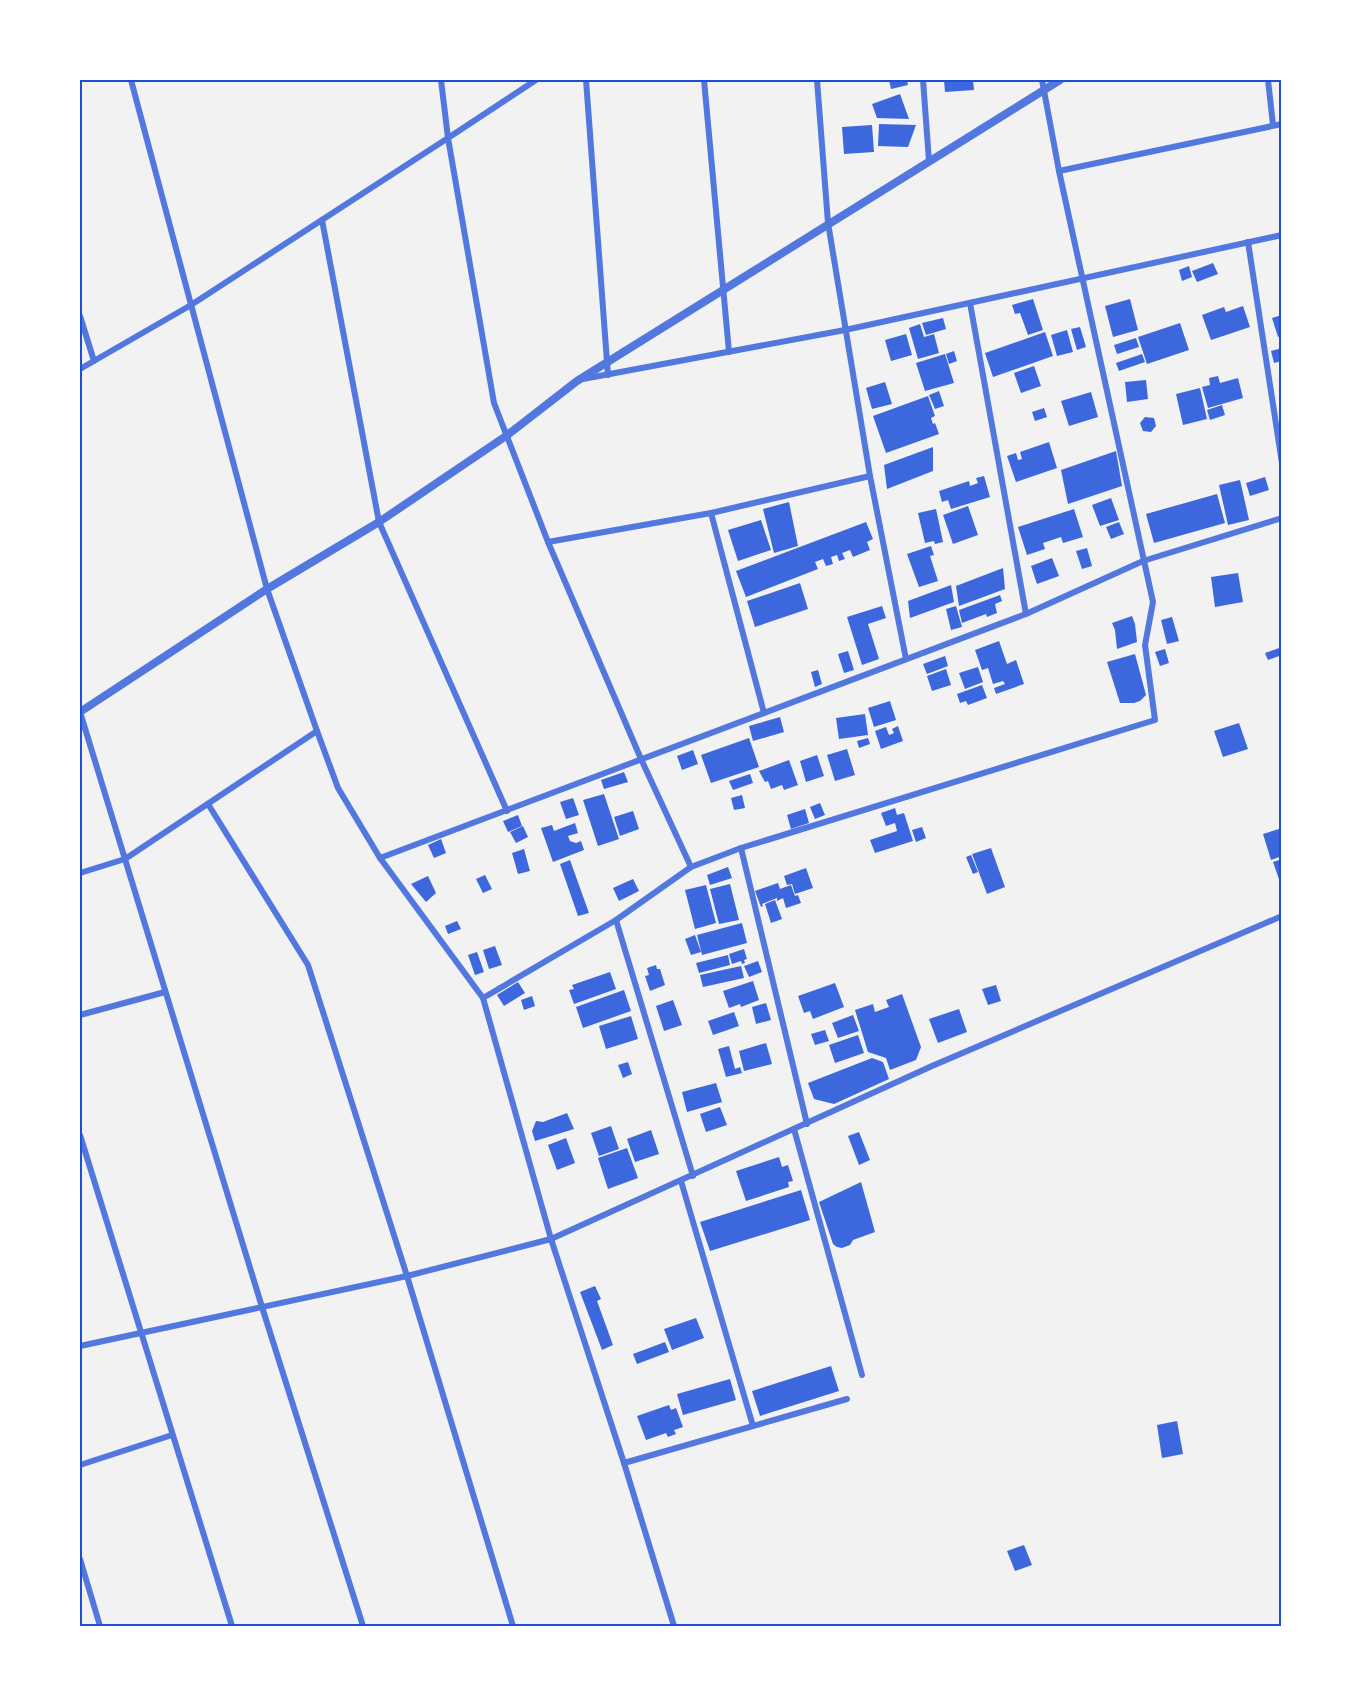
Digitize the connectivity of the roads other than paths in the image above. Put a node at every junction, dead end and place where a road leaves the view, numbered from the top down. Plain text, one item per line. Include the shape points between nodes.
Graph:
1 (131, 80) edge
2 (441, 80) edge
3 (536, 80) edge
4 (586, 80) edge
5 (704, 80) edge
6 (817, 80) edge
7 (922, 80) edge
8 (1042, 80) edge
9 (1060, 80) edge
10 (1268, 80) edge
11 (1042, 90) junction
12 (1281, 124) edge
13 (1273, 125) junction
14 (448, 138) junction
15 (928, 161) junction
16 (1059, 171) junction
17 (322, 220) junction
18 (828, 223) junction
19 (1281, 235) edge
20 (1248, 242) junction
21 (1084, 278) junction
22 (724, 291) junction
23 (970, 303) junction
24 (191, 305) junction
25 (80, 316) edge
26 (846, 330) junction
27 (729, 352) junction
28 (94, 361) junction
29 (608, 363) junction
30 (80, 369) edge
31 (608, 375) junction
32 (577, 381) junction
33 (506, 436) junction
34 (1281, 463) edge
35 (870, 476) junction
36 (711, 513) junction
37 (1281, 518) edge
38 (379, 522) junction
39 (548, 542) junction
40 (1143, 561) junction
41 (267, 589) junction
42 (1026, 614) junction
43 (906, 659) junction
44 (80, 712) edge
45 (764, 713) junction
46 (316, 731) junction
47 (641, 759) junction
48 (208, 804) junction
49 (507, 811) junction
50 (741, 848) junction
51 (380, 858) junction
52 (124, 859) junction
53 (691, 867) junction
54 (80, 873) edge
55 (1281, 916) edge
56 (616, 920) junction
57 (165, 992) junction
58 (483, 998) junction
59 (80, 1015) edge
60 (807, 1124) junction
61 (794, 1129) junction
62 (80, 1135) edge
63 (693, 1176) junction
64 (681, 1181) junction
65 (552, 1239) junction
66 (407, 1276) junction
67 (262, 1307) junction
68 (142, 1333) junction
69 (80, 1346) edge
70 (862, 1375) dead end
71 (847, 1399) dead end
72 (753, 1426) junction
73 (172, 1435) junction
74 (624, 1463) junction
75 (80, 1465) edge
76 (80, 1559) edge
77 (100, 1626) edge
78 (232, 1626) edge
79 (363, 1626) edge
80 (513, 1626) edge
81 (674, 1626) edge

1 - 24 street
2 - 14 street
3 - 14 street
4 - 29 street
5 - 22 street
6 - 18 street
7 - 15 street
8 - 11 street
9 - 11 street
10 - 13 street
11 - 15 street
11 - 16 street
12 - 13 street
13 - 16 street
14 - 17 street
14 - 33 street via 494,404
15 - 18 street
16 - 21 street
17 - 24 street
17 - 38 street
18 - 22 street
18 - 26 street
19 - 20 street
20 - 21 street
20 - 34 street
21 - 23 street
21 - 40 street
22 - 27 street
22 - 29 street
23 - 26 street
23 - 42 street
24 - 28 street
24 - 41 street
25 - 28 street
26 - 27 street
26 - 35 street
27 - 31 street
28 - 30 street
29 - 31 street
29 - 32 street
31 - 32 street
32 - 33 street
33 - 38 street
33 - 39 street
35 - 36 street
35 - 43 street
36 - 39 street
36 - 45 street
37 - 40 street
38 - 41 street
38 - 49 street
39 - 47 street
40 - 42 street
40 - 50 street via 1153,602 1145,645 1155,720
41 - 44 street
41 - 46 street
42 - 43 street
43 - 45 street
44 - 52 street
45 - 47 street
46 - 48 street
46 - 51 street via 338,788
47 - 49 street
47 - 53 street
48 - 52 street
48 - 66 street via 308,965
49 - 51 street
50 - 53 street
50 - 60 street
51 - 58 street
52 - 54 street
52 - 57 street
53 - 56 street
55 - 60 street
56 - 58 street
56 - 63 street
57 - 59 street
57 - 67 street
58 - 65 street
60 - 61 street
61 - 63 street
61 - 70 street
62 - 68 street
63 - 64 street
64 - 65 street
64 - 72 street
65 - 66 street
65 - 74 street
66 - 67 street
66 - 80 street
67 - 68 street
67 - 79 street
68 - 69 street
68 - 73 street
71 - 72 street
72 - 74 street
73 - 75 street
73 - 78 street
74 - 81 street
76 - 77 street

